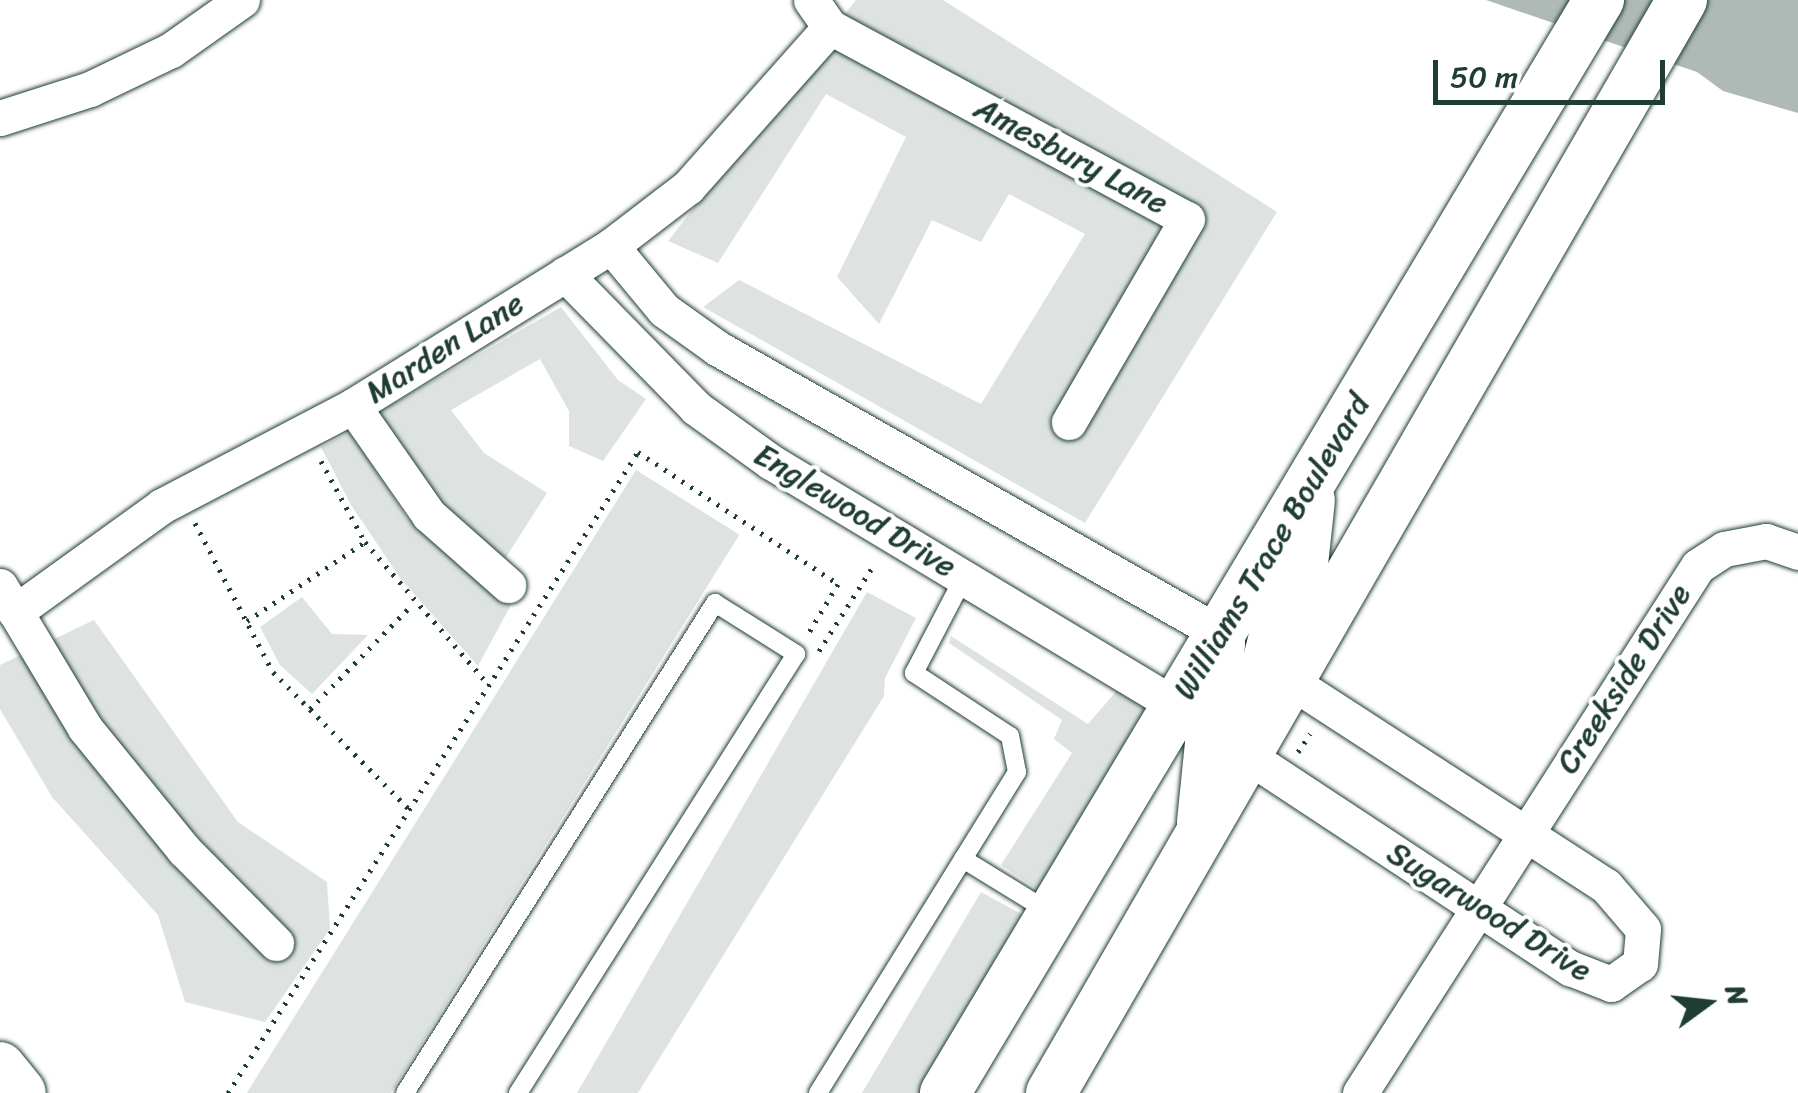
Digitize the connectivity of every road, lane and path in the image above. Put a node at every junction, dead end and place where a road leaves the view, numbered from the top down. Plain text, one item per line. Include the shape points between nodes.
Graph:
1 (242, 0) edge
2 (1599, 0) edge
3 (1682, 0) edge
4 (820, 13) edge
5 (0, 118) edge
6 (611, 246) junction
7 (565, 274) junction
8 (352, 406) junction
9 (1070, 422) dead end
10 (312, 444) dead end
11 (1312, 482) junction
12 (186, 507) dead end
13 (365, 542) junction
14 (1798, 552) edge
15 (964, 578) junction
16 (508, 586) dead end
17 (7, 599) edge
18 (413, 604) junction
19 (246, 622) junction
20 (1221, 634) junction
21 (796, 654) junction
22 (1292, 682) junction
23 (489, 685) junction
24 (1177, 706) junction
25 (310, 710) junction
26 (1310, 734) dead end
27 (1272, 755) junction
28 (410, 810) junction
29 (1524, 831) junction
30 (1200, 839) junction
31 (963, 859) junction
32 (1475, 909) junction
33 (1052, 914) junction
34 (276, 943) dead end
35 (0, 1067) edge
36 (21, 1093) edge
37 (228, 1093) edge
38 (405, 1093) edge
39 (518, 1093) edge
40 (818, 1093) edge
41 (945, 1093) edge
42 (1051, 1093) edge
43 (1360, 1093) edge

1 - 5 street via 171,50 90,89
2 - 11 main road, Williams Trace Boulevard
3 - 22 main road
4 - 6 street, Marden Lane via 688,186
4 - 9 street, Amesbury Lane via 1187,218
6 - 7 street, Marden Lane
6 - 20 street via 664,310 717,348
7 - 8 street, Marden Lane
7 - 15 street, Englewood Drive via 696,408 771,462
8 - 16 street via 429,516
8 - 17 street, Marden Lane via 162,506
10 - 13 path
11 - 20 main road, Williams Trace Boulevard
11 - 27 main road via 1302,564 1276,628
12 - 19 path
13 - 18 path
13 - 19 path
14 - 29 street, Creekside Drive via 1766,541 1724,549 1698,566
15 - 24 street, Englewood Drive
15 - 31 lane via 914,672 1010,736 1019,763
17 - 34 street via 85,728 184,850
18 - 23 path
18 - 25 path
19 - 25 path via 272,672
20 - 24 main road, Williams Trace Boulevard
20 - 30 main road
21 - 23 path via 838,584 638,452
21 - 38 lane via 715,603
21 - 39 lane
22 - 27 main road
22 - 29 street, Sugarwood Drive
23 - 28 path
24 - 33 main road, Williams Trace Boulevard
25 - 28 path
26 - 27 path
27 - 30 main road
27 - 32 street, Sugarwood Drive
28 - 37 path
29 - 32 street, Creekside Drive
29 - 32 street, Sugarwood Drive via 1634,912 1643,928 1640,964 1610,984 1592,979
30 - 42 main road
31 - 33 lane
31 - 40 lane
32 - 43 street, Creekside Drive
33 - 41 main road, Williams Trace Boulevard
35 - 36 main road

